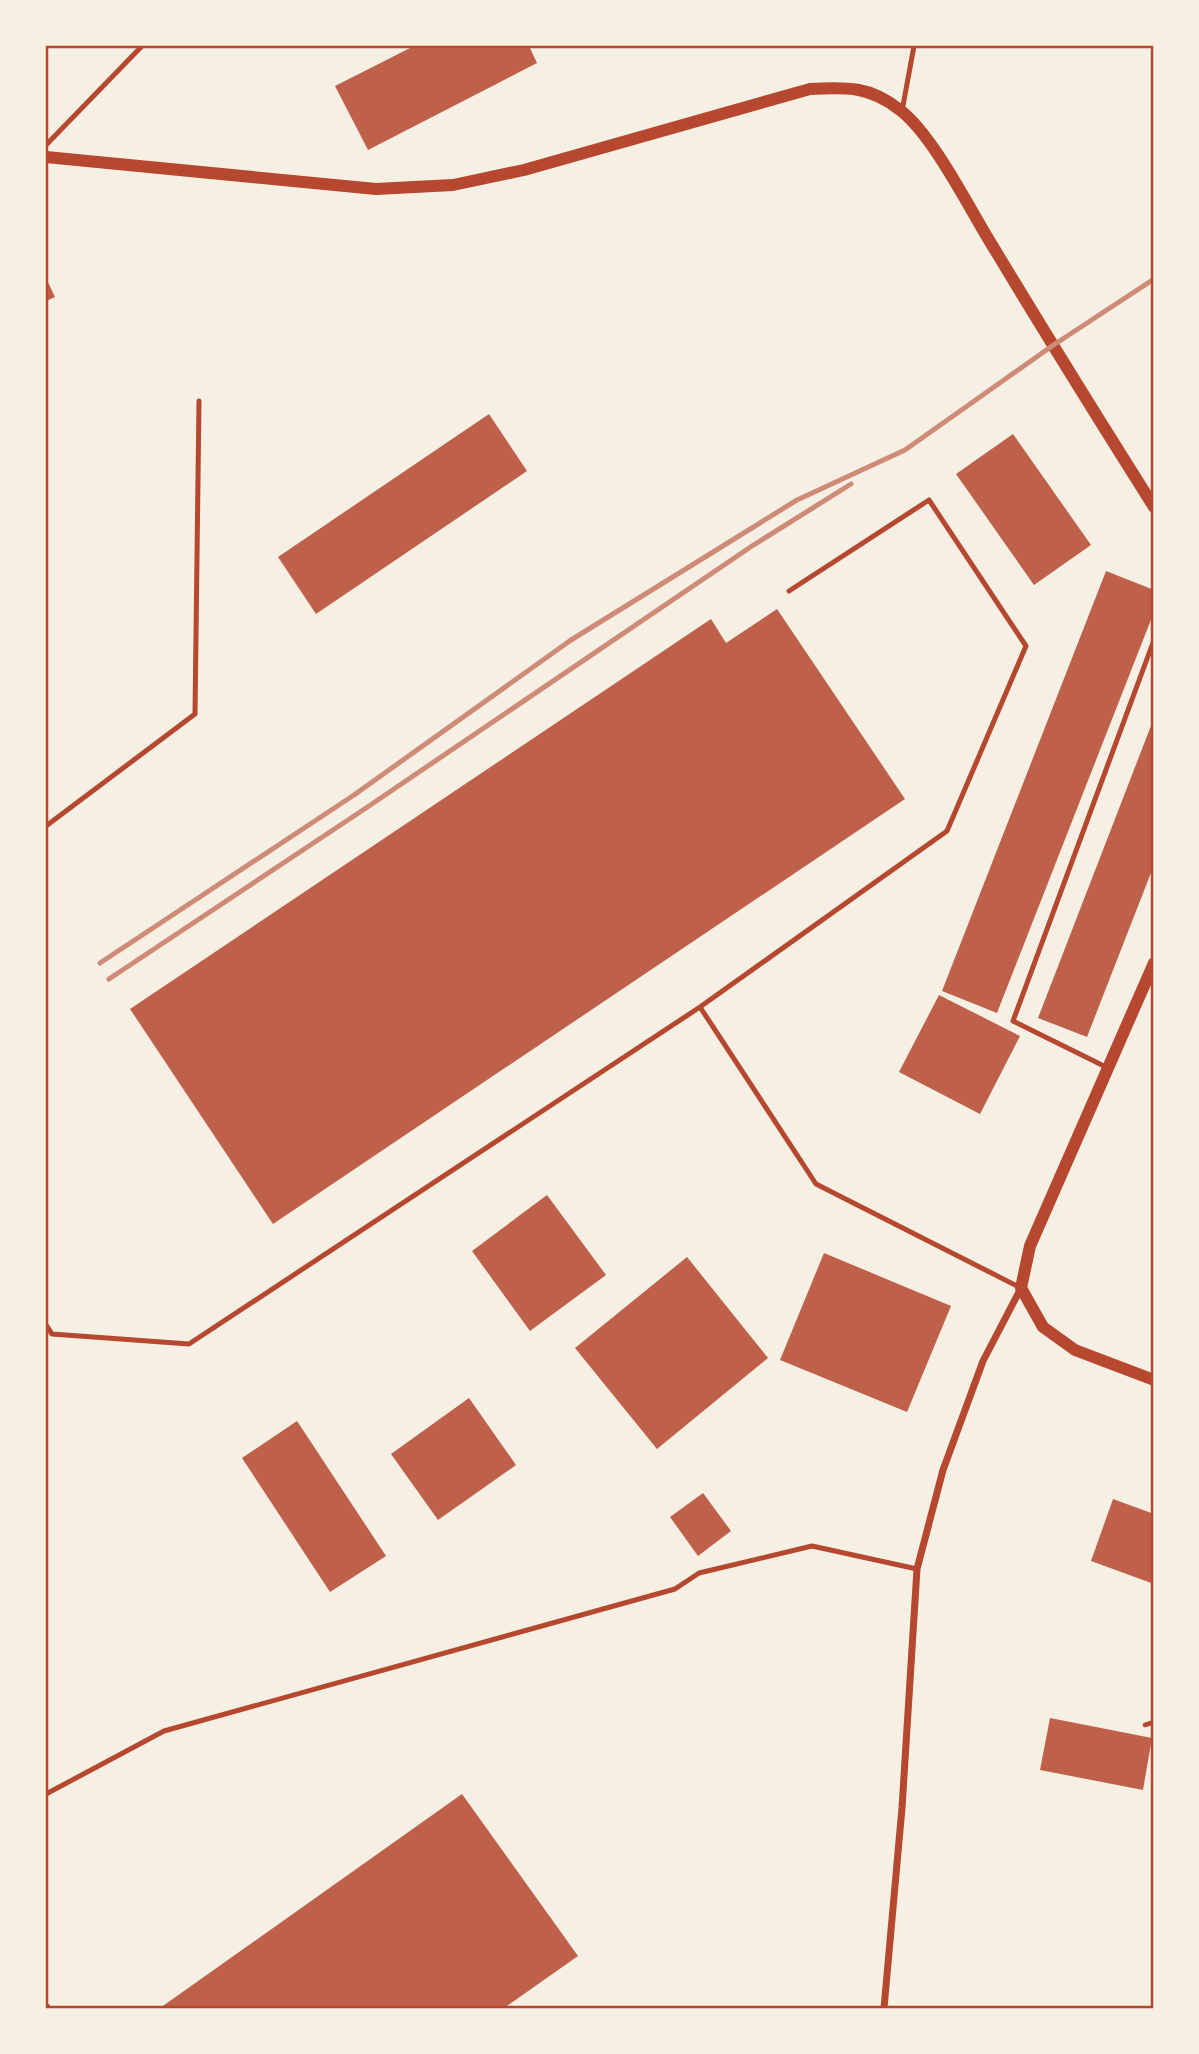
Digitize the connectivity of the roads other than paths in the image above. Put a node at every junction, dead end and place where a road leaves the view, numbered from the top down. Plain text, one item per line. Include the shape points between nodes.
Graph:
1 (142, 46) edge
2 (914, 46) edge
3 (902, 111) junction
4 (46, 145) edge
5 (46, 157) edge
6 (199, 401) dead end
7 (1153, 507) edge
8 (789, 592) dead end
9 (1153, 639) edge
10 (46, 826) edge
11 (1153, 963) edge
12 (700, 1007) junction
13 (1108, 1069) junction
14 (1021, 1288) junction
15 (46, 1325) edge
16 (1153, 1380) edge
17 (917, 1569) junction
18 (46, 1794) edge
19 (884, 2008) edge

1 - 4 lane
2 - 3 lane
3 - 5 street via 877,94 846,87 810,89 524,170 453,185 376,189 316,185
3 - 7 street via 942,163
6 - 10 lane via 195,714
8 - 12 lane via 929,500 1026,646 947,831
9 - 13 lane via 1013,1021
11 - 13 street
12 - 14 lane via 816,1184
12 - 15 lane via 189,1344 52,1334
13 - 14 street via 1030,1246
14 - 16 street via 1043,1327 1075,1350
14 - 17 street via 979,1373 943,1470
17 - 18 lane via 812,1546 699,1573 675,1589 164,1731
17 - 19 street

